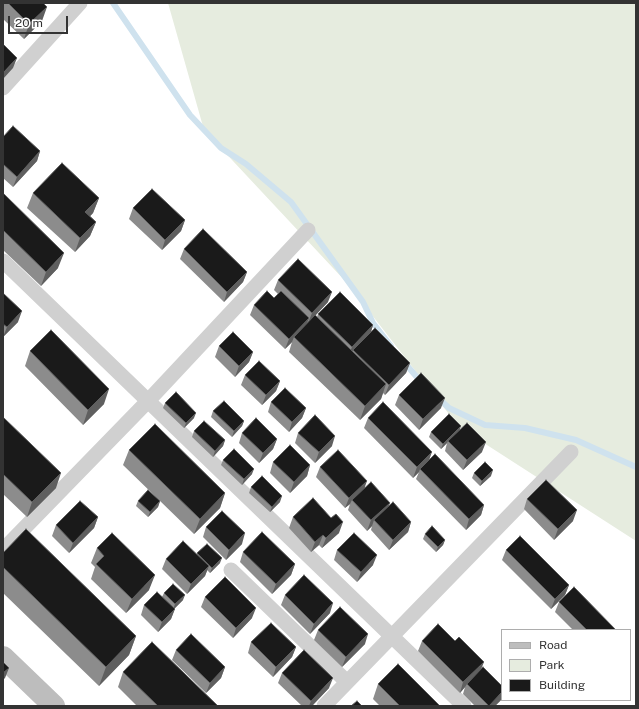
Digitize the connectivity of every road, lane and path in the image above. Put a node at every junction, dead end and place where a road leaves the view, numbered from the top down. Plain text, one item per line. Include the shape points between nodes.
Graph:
1 (80, 3) edge
2 (3, 88) edge
3 (308, 230) dead end
4 (3, 261) edge
5 (148, 401) junction
6 (571, 452) dead end
7 (3, 550) edge
8 (231, 570) dead end
9 (392, 636) junction
10 (3, 657) edge
11 (347, 682) junction
12 (54, 706) edge
13 (324, 706) edge
14 (464, 706) edge

1 - 2 street
3 - 5 street
4 - 5 street
5 - 7 street
5 - 9 street
6 - 9 street
8 - 11 street
9 - 11 street
9 - 14 street
10 - 12 street
11 - 13 street

